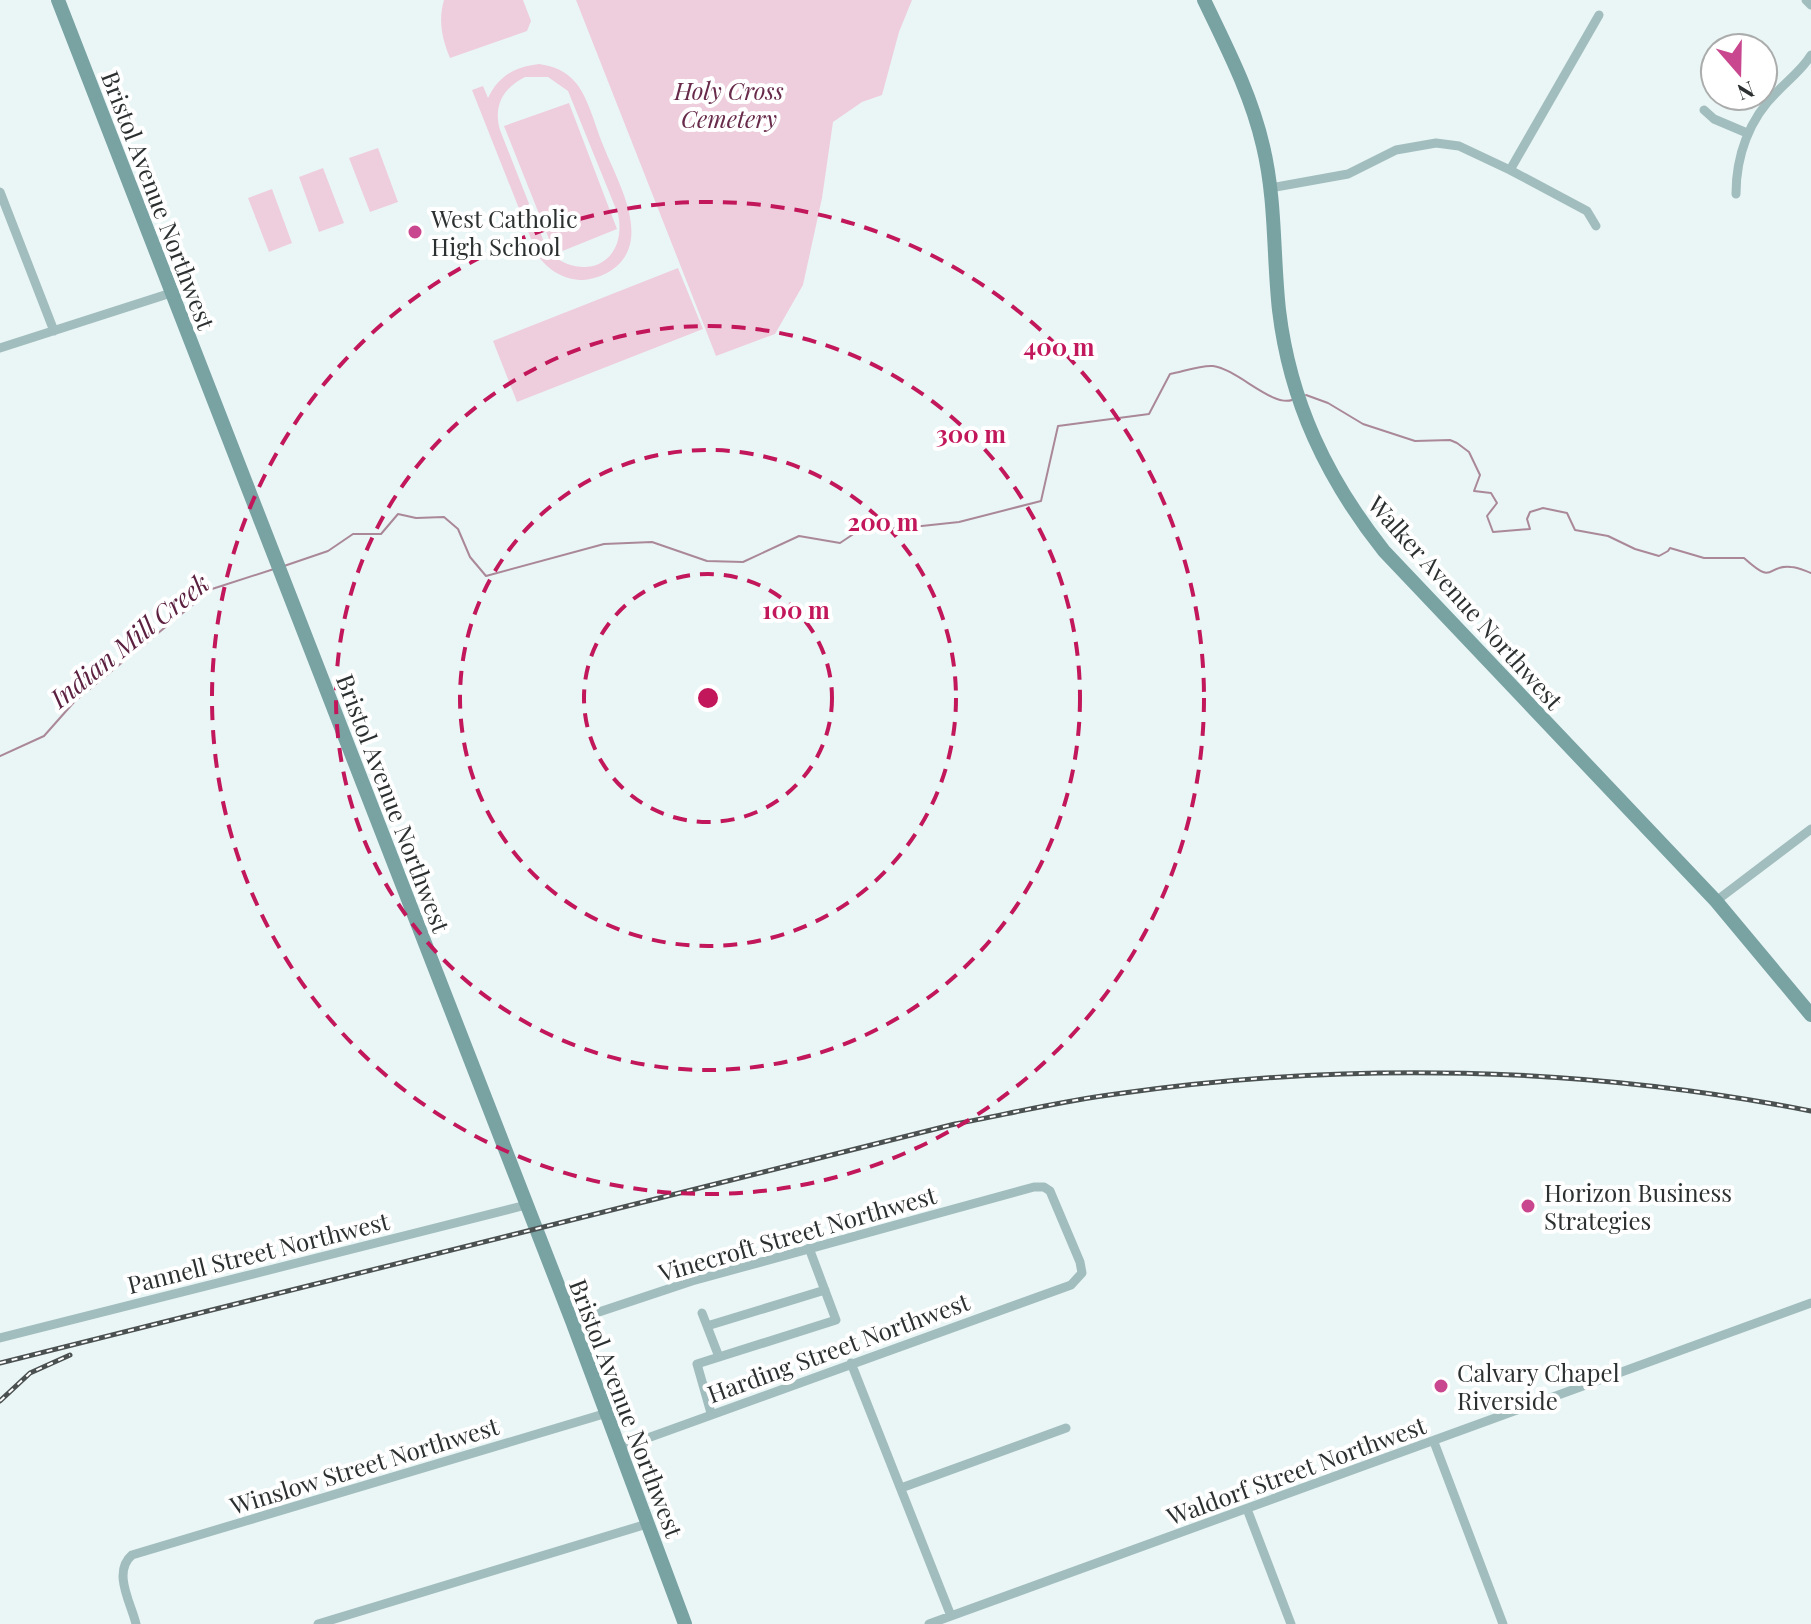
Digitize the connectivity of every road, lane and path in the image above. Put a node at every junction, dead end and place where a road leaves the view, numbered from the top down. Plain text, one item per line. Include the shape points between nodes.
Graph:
1 (58, 0) edge
2 (1204, 0) edge
3 (1806, 0) edge
4 (1811, 5) edge
5 (1599, 15) dead end
6 (1811, 55) edge
7 (1706, 112) edge
8 (1747, 133) junction
9 (1510, 170) junction
10 (1270, 188) junction
11 (0, 192) edge
12 (1736, 194) dead end
13 (1596, 226) dead end
14 (171, 293) junction
15 (54, 331) junction
16 (0, 348) edge
17 (1811, 829) edge
18 (1716, 901) junction
19 (1811, 1015) edge
20 (526, 1205) junction
21 (809, 1248) junction
22 (1071, 1285) joint
23 (825, 1290) junction
24 (1811, 1303) edge
25 (702, 1313) dead end
26 (572, 1321) junction
27 (707, 1326) junction
28 (0, 1338) edge
29 (719, 1357) junction
30 (851, 1363) junction
31 (607, 1413) junction
32 (711, 1413) junction
33 (1066, 1428) dead end
34 (1434, 1442) junction
35 (620, 1448) junction
36 (901, 1488) junction
37 (1247, 1509) junction
38 (647, 1524) junction
39 (951, 1616) junction
40 (136, 1624) edge
41 (318, 1624) edge
42 (685, 1624) edge
43 (929, 1624) edge
44 (1291, 1624) edge
45 (1503, 1624) edge

1 - 14 street, Bristol Avenue Northwest
2 - 10 street, Walker Avenue Northwest via 1244,83
3 - 4 street
5 - 9 street
6 - 8 street via 1763,107
7 - 8 street
8 - 12 street
9 - 10 street via 1459,146 1436,143 1396,150 1348,174
9 - 13 street via 1587,211
10 - 18 street, Walker Avenue Northwest via 1279,309 1294,389 1342,494 1384,551
11 - 15 street
14 - 15 street
14 - 20 street, Bristol Avenue Northwest
15 - 16 street
17 - 18 street
18 - 19 street, Walker Avenue Northwest
20 - 26 street, Bristol Avenue Northwest
20 - 28 street, Pannell Street Northwest
21 - 22 street, Vinecroft Street Northwest via 1044,1187 1080,1262 1082,1273
21 - 23 street
21 - 26 street, Vinecroft Street Northwest
22 - 30 street, Harding Street Northwest
23 - 27 street
23 - 29 street via 836,1320
24 - 34 street, Waldorf Street Northwest
25 - 27 street
26 - 31 street, Bristol Avenue Northwest
27 - 29 street
29 - 32 street via 697,1364
30 - 32 street, Harding Street Northwest
30 - 36 street
31 - 35 street, Bristol Avenue Northwest
31 - 40 street, Winslow Street Northwest via 132,1555 122,1574
32 - 35 street, Harding Street Northwest
33 - 36 street
34 - 37 street, Waldorf Street Northwest
34 - 45 street
35 - 38 street, Bristol Avenue Northwest
36 - 39 street
37 - 39 street, Waldorf Street Northwest
37 - 44 street
38 - 41 street
38 - 42 street, Bristol Avenue Northwest
39 - 43 street, Waldorf Street Northwest

